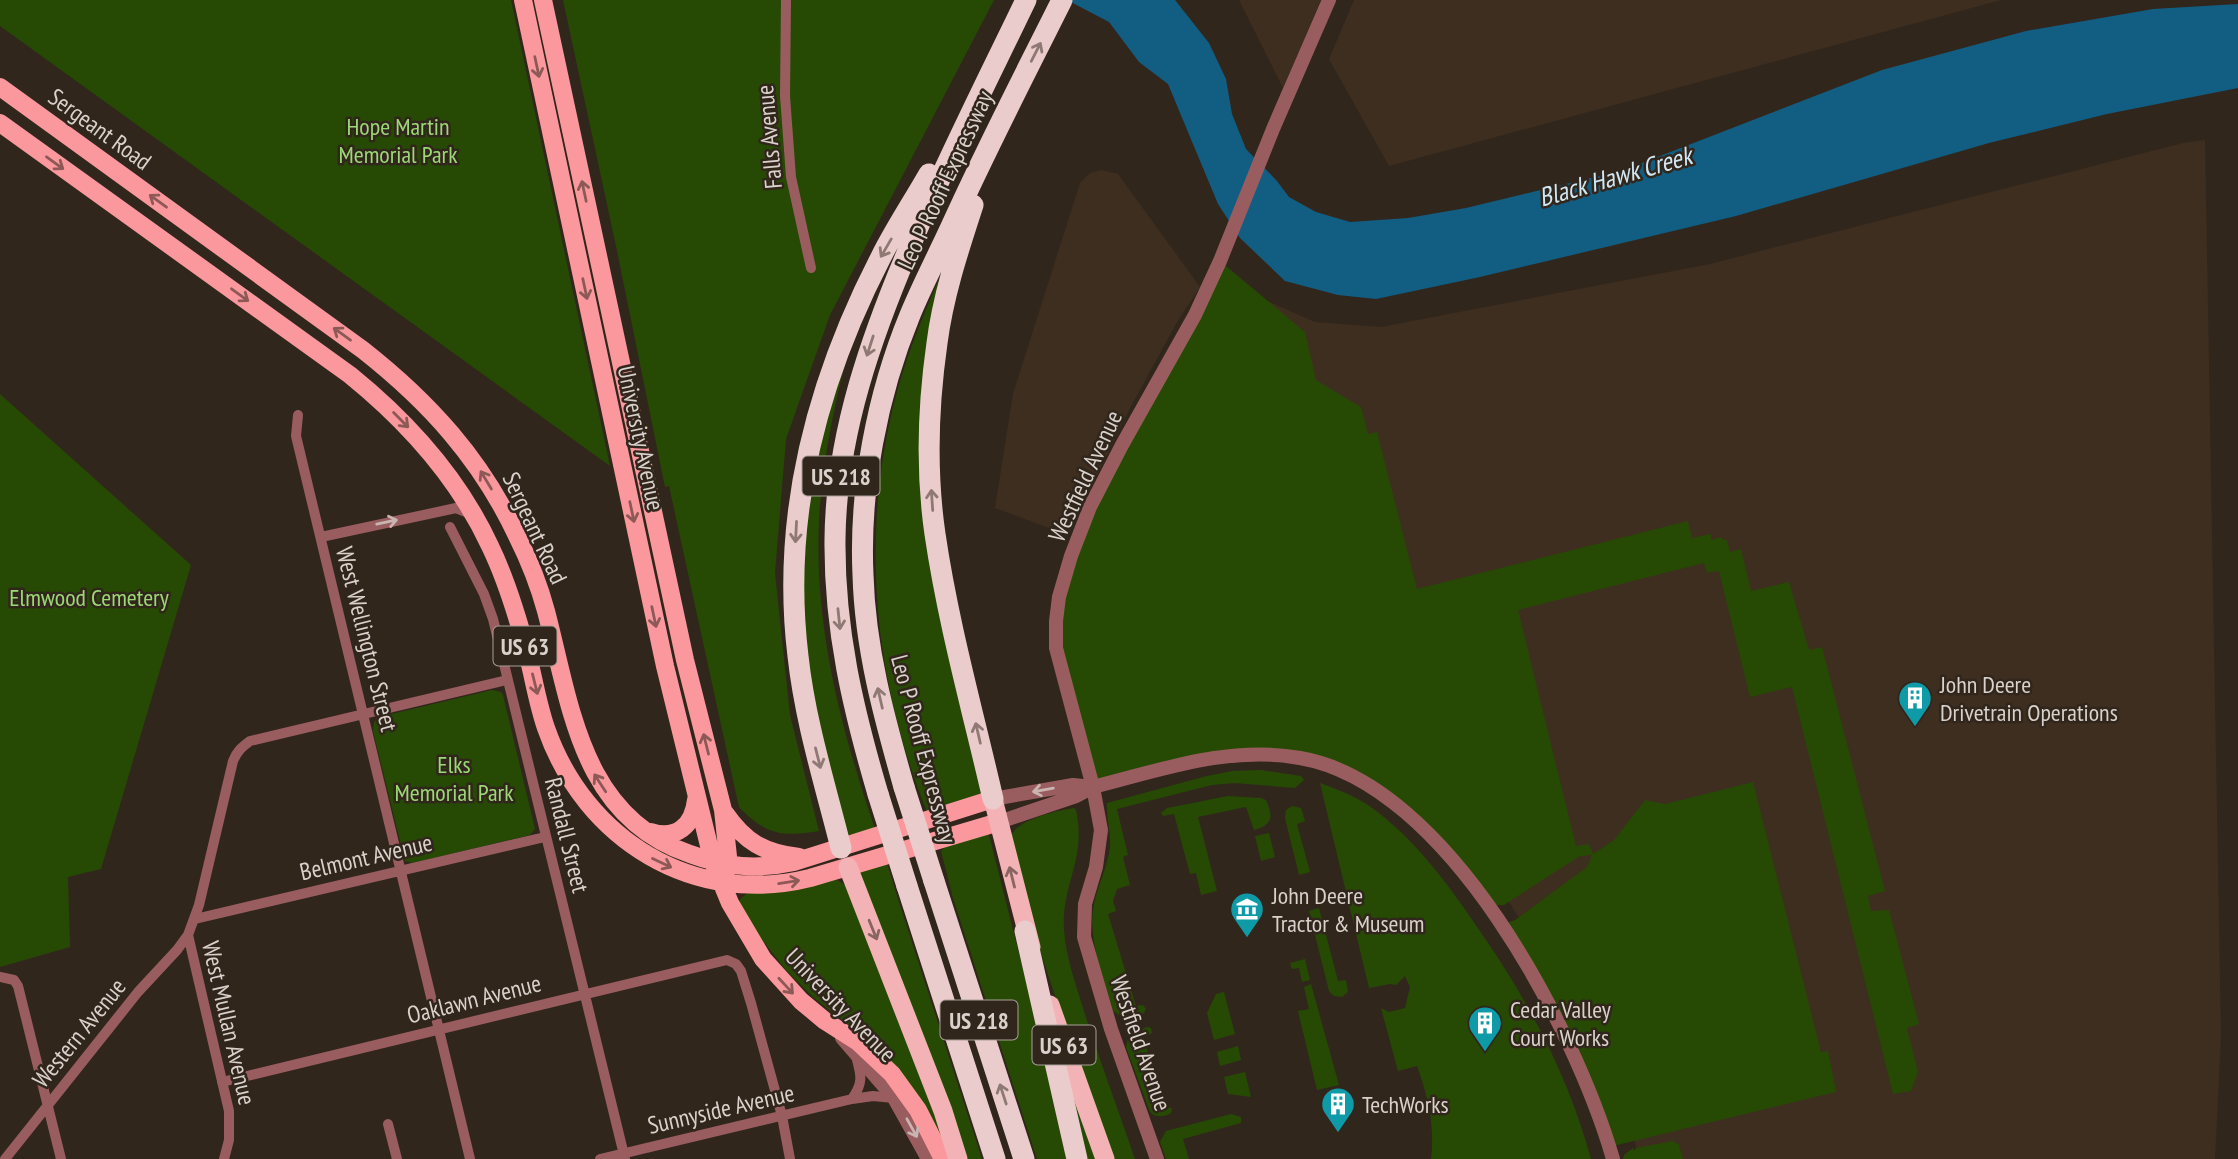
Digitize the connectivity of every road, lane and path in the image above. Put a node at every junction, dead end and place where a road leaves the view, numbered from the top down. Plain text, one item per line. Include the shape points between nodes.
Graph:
1 (523, 0) edge
2 (542, 0) edge
3 (786, 0) edge
4 (1026, 0) edge
5 (1062, 0) edge
6 (1329, 0) edge
7 (0, 87) edge
8 (0, 123) edge
9 (938, 169) junction
10 (976, 183) junction
11 (811, 268) dead end
12 (298, 415) dead end
13 (477, 519) junction
14 (450, 527) dead end
15 (321, 537) junction
16 (507, 680) junction
17 (363, 714) junction
18 (1093, 787) junction
19 (696, 797) junction
20 (993, 799) junction
21 (723, 810) junction
22 (999, 822) junction
23 (644, 830) junction
24 (545, 837) junction
25 (845, 857) junction
26 (808, 858) junction
27 (721, 864) junction
28 (401, 871) junction
29 (721, 883) junction
30 (195, 919) junction
31 (1025, 931) junction
32 (188, 936) junction
33 (0, 977) edge
34 (584, 994) junction
35 (825, 1021) junction
36 (439, 1029) junction
37 (854, 1050) junction
38 (222, 1082) junction
39 (894, 1098) junction
40 (852, 1099) junction
41 (47, 1105) junction
42 (782, 1116) junction
43 (388, 1124) dead end
44 (625, 1156) edge
45 (5, 1159) edge
46 (61, 1159) edge
47 (224, 1159) edge
48 (397, 1159) edge
49 (470, 1159) edge
50 (600, 1159) edge
51 (790, 1159) edge
52 (928, 1159) edge
53 (943, 1159) edge
54 (957, 1159) edge
55 (995, 1159) edge
56 (1024, 1159) edge
57 (1077, 1159) edge
58 (1105, 1159) edge
59 (1157, 1159) edge
60 (1613, 1159) edge

1 -> 19 main road, University Avenue
21 -> 2 main road, University Avenue via 673,609
3 - 11 street, Falls Avenue via 785,96 791,177
4 - 9 highway, Leo P Rooff Expressway
10 -> 5 highway, Leo P Rooff Expressway
6 - 18 street, Westfield Avenue via 1195,315 1090,507 1071,556 1059,597 1056,648
23 -> 7 main road, Sergeant Road / US 63 via 614,801 590,766 573,721 533,571 479,468 442,420 363,349
8 -> 13 main road, Sergeant Road / US 63 via 378,398 421,441
9 -> 25 highway via 882,255 850,321 810,439 797,509 797,654 808,721
9 -> 55 highway, Leo P Rooff Expressway / US 218, bridge via 870,344 851,417 835,538 842,645 856,720
20 -> 10 highway via 940,564 930,465 933,373 944,304
56 -> 10 highway, Leo P Rooff Expressway / US 218, bridge via 904,788 874,674 863,574 866,501 878,422 898,350 910,316
12 - 15 street, West Wellington Street via 296,436
15 -> 13 street via 456,508
13 -> 29 main road, Sergeant Road / US 63 via 516,612 545,727 569,777 608,825 644,854
14 - 16 street, Randall Street via 484,594
15 - 17 street, West Wellington Street
16 - 17 street
16 - 24 street, Randall Street
17 - 28 street, West Wellington Street
17 - 30 street, West Mullan Avenue via 250,741 237,752
18 -> 20 street via 1073,785
18 - 22 street
18 - 59 street, Westfield Avenue via 1101,830 1082,921 1085,944
18 - 60 street via 1220,755 1246,753 1316,762 1377,789 1415,820 1456,865 1516,948 1578,1062
19 - 23 main road via 692,816 682,830 668,835
19 - 27 main road, University Avenue
20 - 22 highway, US 63
20 - 25 main road, Sergeant Road / US 63
21 - 26 main road via 736,830 756,845 785,856
21 - 27 main road, University Avenue
22 - 25 main road, Sergeant Road
31 -> 22 highway, US 63
23 - 27 main road, Sergeant Road / US 63 via 678,850
24 - 28 street, Belmont Avenue
24 - 34 street, Randall Street
25 - 26 main road, Sergeant Road / US 63
29 -> 25 main road, Sergeant Road via 782,884
25 -> 54 highway via 943,1111
26 - 27 main road, Sergeant Road / US 63 via 763,867
27 - 29 main road, University Avenue
28 - 30 street, Belmont Avenue
28 - 36 street, West Wellington Street
29 -> 35 main road, University Avenue via 763,959 789,990
30 - 32 street, West Mullan Avenue
31 - 57 highway
31 - 58 highway, US 63
32 - 38 street, West Mullan Avenue
32 - 41 street, Western Avenue
33 - 41 street via 14,980 18,986
34 - 36 street, Oaklawn Avenue
34 - 42 street, Oaklawn Avenue via 727,960 736,964 764,1042
34 - 44 street, Randall Street
35 - 37 street, University Avenue
35 - 53 main road via 858,1041 892,1074 918,1110
36 - 38 street, Oaklawn Avenue
36 - 49 street, West Wellington Street
37 - 39 street, University Avenue
37 - 40 street via 861,1080
38 - 47 street, West Mullan Avenue via 229,1118
39 - 40 street, Sunnyside Avenue
39 -> 52 street, University Avenue
40 - 42 street, Sunnyside Avenue
41 - 45 street, Western Avenue
41 - 46 street
42 - 44 street, Sunnyside Avenue
42 - 51 street
43 - 48 street
44 - 50 street, Sunnyside Avenue

